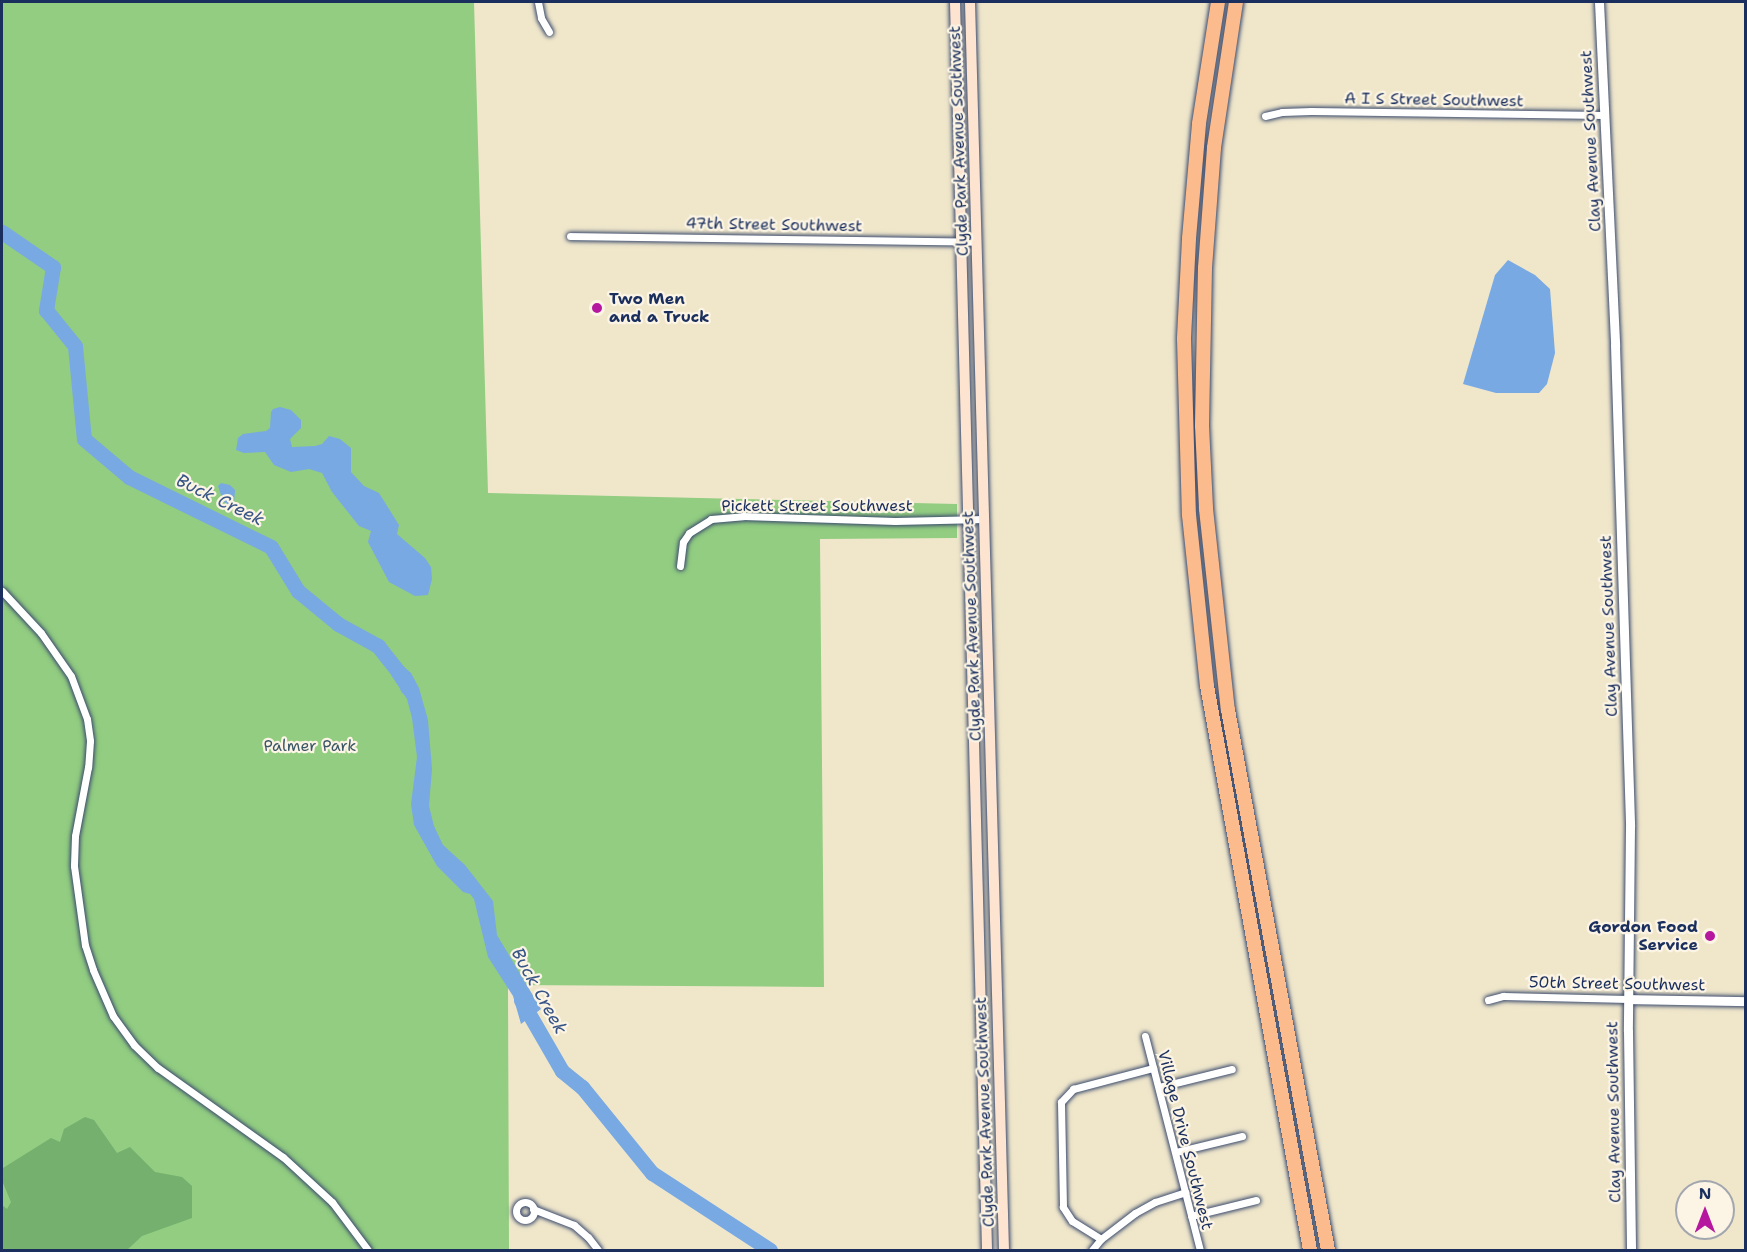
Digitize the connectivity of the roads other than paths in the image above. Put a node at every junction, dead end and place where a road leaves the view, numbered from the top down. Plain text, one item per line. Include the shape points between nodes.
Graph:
1 (538, 2) edge
2 (955, 2) edge
3 (970, 2) edge
4 (1217, 2) edge
5 (1599, 2) edge
6 (1235, 5) edge
7 (549, 32) dead end
8 (955, 49) junction
9 (973, 84) junction
10 (1603, 115) junction
11 (1265, 116) dead end
12 (570, 236) dead end
13 (960, 241) junction
14 (977, 242) junction
15 (984, 519) junction
16 (967, 520) junction
17 (680, 566) dead end
18 (2, 591) edge
19 (969, 602) junction
20 (986, 602) junction
21 (976, 827) junction
22 (992, 827) junction
23 (1628, 999) junction
24 (1488, 1000) dead end
25 (1746, 1001) edge
26 (1145, 1036) dead end
27 (982, 1048) junction
28 (998, 1048) junction
29 (1153, 1068) junction
30 (1232, 1069) dead end
31 (1159, 1087) junction
32 (1242, 1136) dead end
33 (1176, 1152) junction
34 (1185, 1192) junction
35 (1256, 1200) dead end
36 (533, 1209) dead end
37 (1191, 1216) junction
38 (1101, 1239) junction
39 (369, 1251) edge
40 (598, 1251) edge
41 (987, 1251) edge
42 (1004, 1251) edge
43 (1092, 1251) edge
44 (1200, 1251) edge
45 (1308, 1251) edge
46 (1328, 1251) edge
47 (1631, 1251) edge

1 - 7 street
2 - 8 main road, Clyde Park Avenue Southwest
3 - 9 main road, Clyde Park Avenue Southwest
4 - 45 highway via 1190,228 1184,339 1193,572 1222,776
5 - 10 street, Clay Avenue Southwest
6 - 46 highway via 1214,148 1205,268 1202,426 1206,519 1228,710
8 - 9 main road via 967,51
8 - 13 main road, Clyde Park Avenue Southwest
9 - 14 main road, Clyde Park Avenue Southwest
10 - 11 street, A I S Street Southwest via 1311,111
10 - 23 street, Clay Avenue Southwest via 1627,695
12 - 13 street, 47th Street Southwest
13 - 14 street, 47th Street Southwest
13 - 16 main road, Clyde Park Avenue Southwest
14 - 15 main road, Clyde Park Avenue Southwest
15 - 16 street, Pickett Street Southwest
15 - 20 main road, Clyde Park Avenue Southwest
16 - 17 street, Pickett Street Southwest via 743,516 711,519 682,542
16 - 19 main road, Clyde Park Avenue Southwest
18 - 39 street via 41,633 71,676 87,719 88,767 75,836 74,866 85,945 113,1016 134,1045 158,1068 283,1157 332,1202
19 - 20 main road
19 - 21 main road, Clyde Park Avenue Southwest
20 - 22 main road, Clyde Park Avenue Southwest
21 - 22 main road
21 - 27 main road, Clyde Park Avenue Southwest
22 - 28 main road, Clyde Park Avenue Southwest
23 - 24 street, 50th Street Southwest via 1503,996
23 - 25 street, 50th Street Southwest
23 - 47 street, Clay Avenue Southwest
26 - 29 street, Village Drive Southwest
27 - 28 main road
27 - 41 main road, Clyde Park Avenue Southwest
28 - 42 main road, Clyde Park Avenue Southwest
29 - 31 street, Village Drive Southwest
29 - 38 street via 1079,1086 1061,1102 1063,1207 1072,1221
30 - 31 street
31 - 33 street, Village Drive Southwest
32 - 33 street
33 - 34 street, Village Drive Southwest
34 - 37 street, Village Drive Southwest
34 - 38 street via 1146,1206
35 - 37 street
36 - 40 street via 574,1225
37 - 44 street, Village Drive Southwest
38 - 43 street

